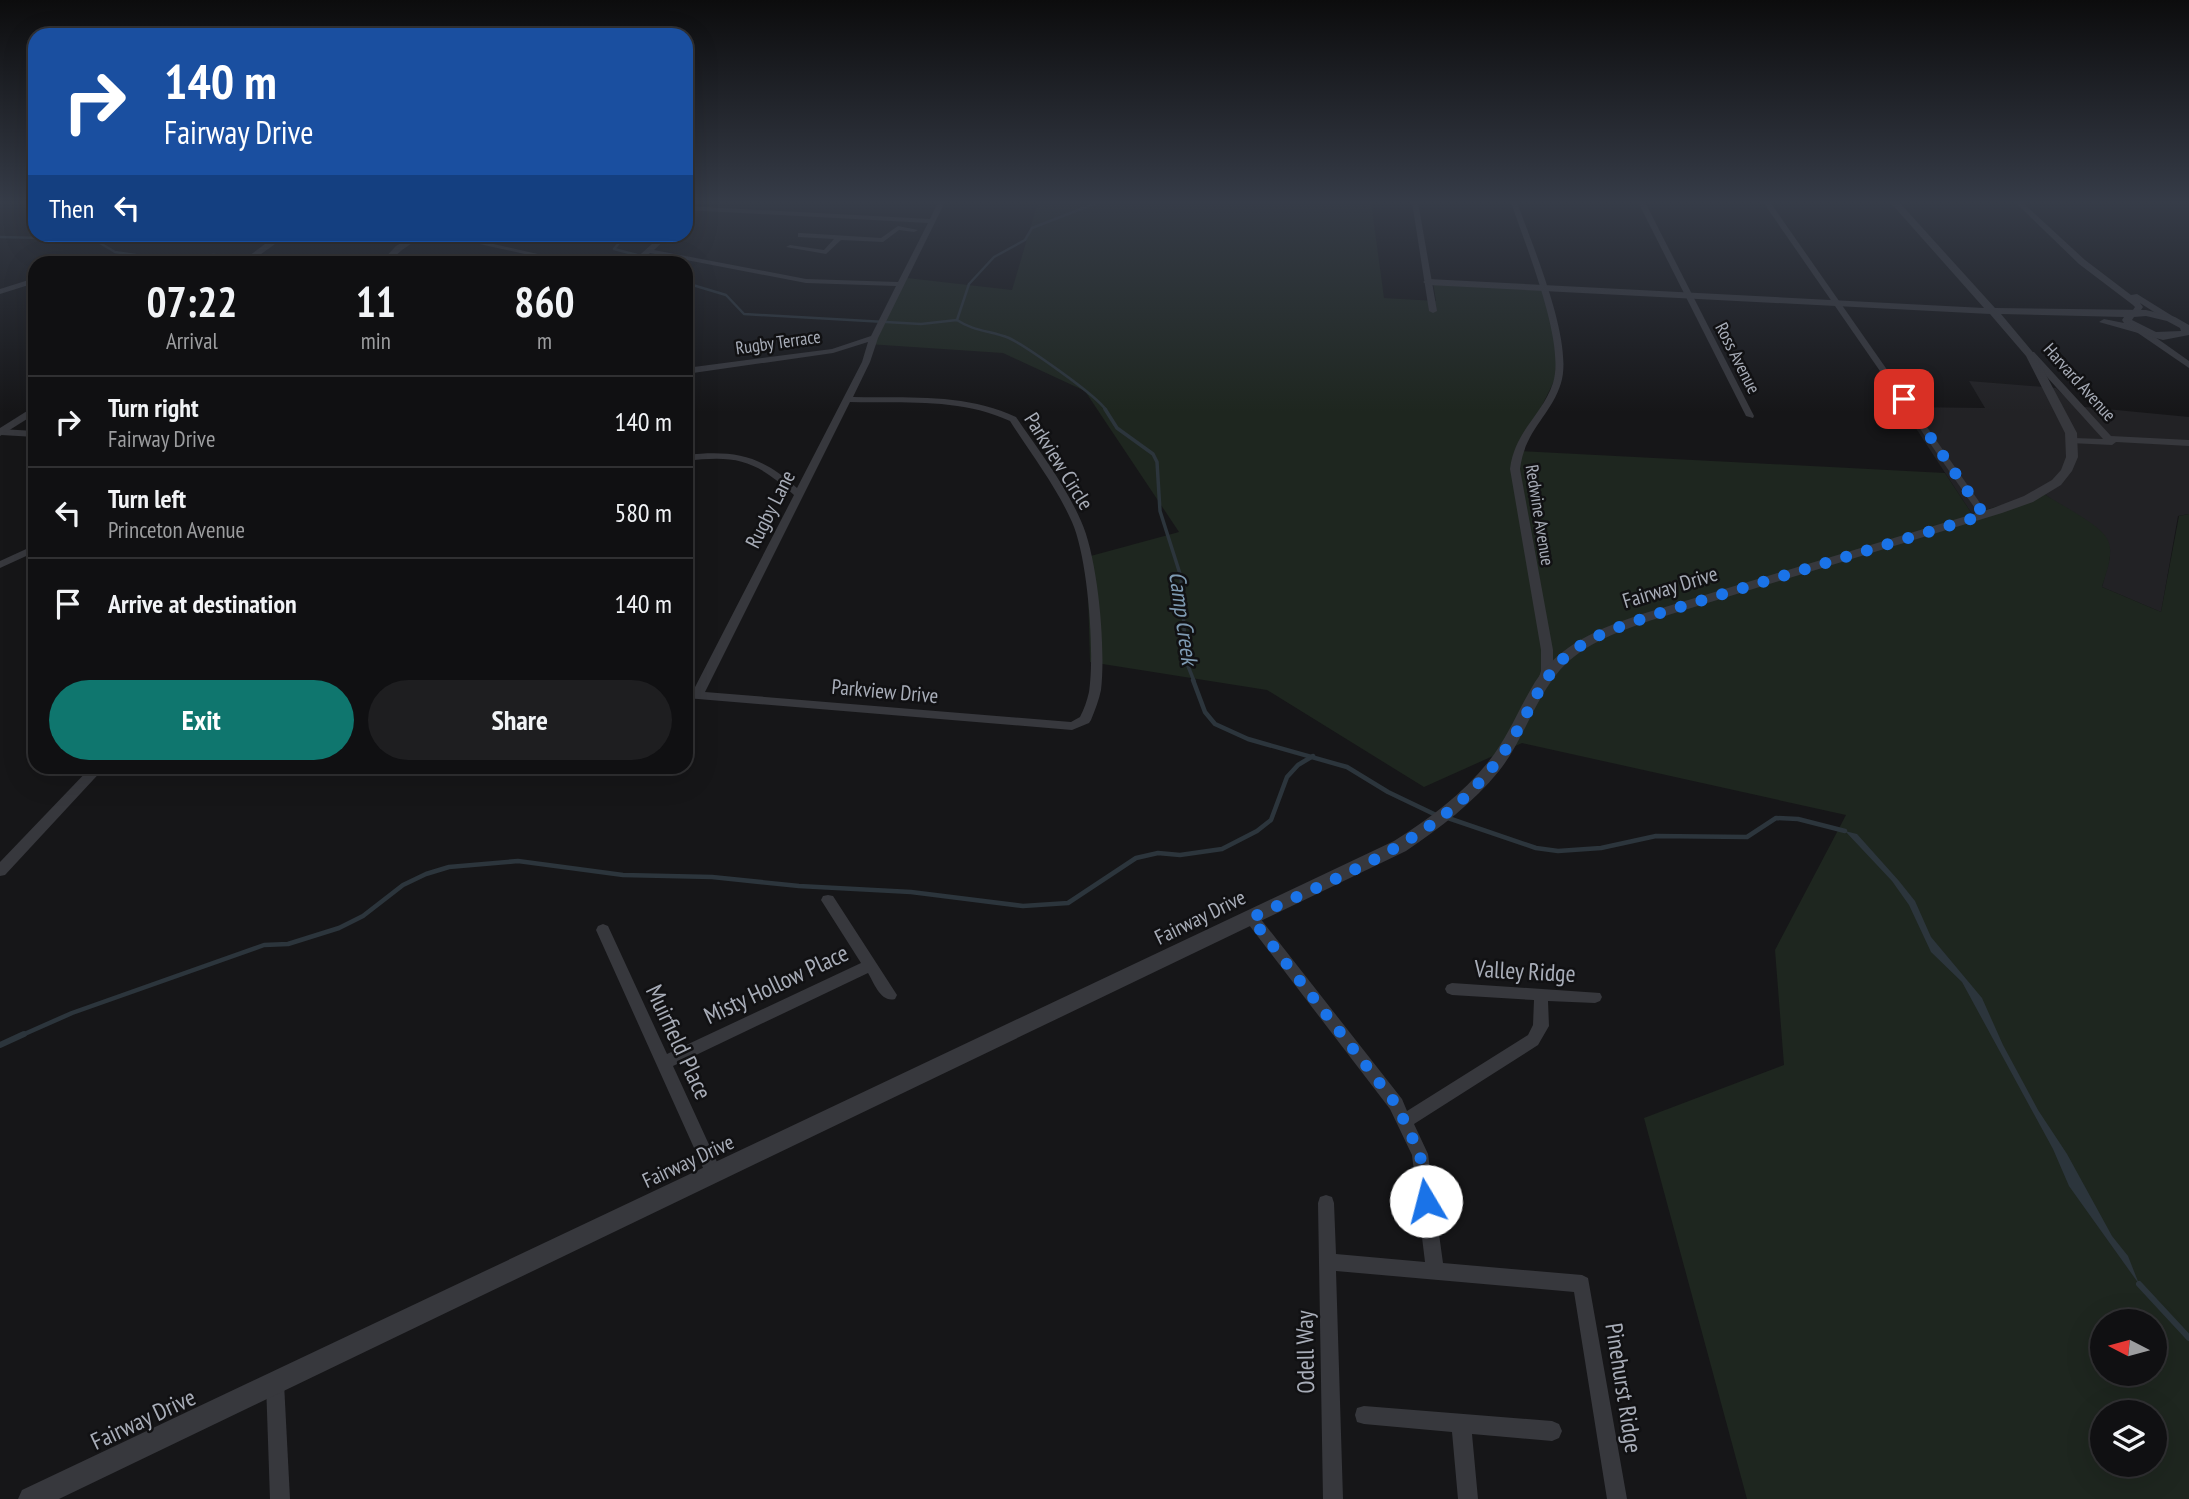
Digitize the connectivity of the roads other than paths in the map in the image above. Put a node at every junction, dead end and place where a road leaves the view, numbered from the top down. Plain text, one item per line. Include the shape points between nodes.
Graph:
1 (756, 272) edge
2 (907, 272) edge
3 (1426, 272) edge
4 (1536, 272) edge
5 (1676, 272) edge
6 (1816, 272) edge
7 (1957, 272) edge
8 (2095, 272) edge
9 (2103, 278) junction
10 (28, 282) edge
11 (1428, 282) junction
12 (901, 284) junction
13 (1541, 286) junction
14 (0, 292) edge
15 (1688, 296) junction
16 (1840, 305) junction
17 (1433, 311) dead end
18 (1993, 312) junction
19 (2134, 313) junction
20 (2173, 320) junction
21 (2189, 324) edge
22 (2137, 328) junction
23 (2182, 335) edge
24 (874, 338) junction
25 (2026, 348) junction
26 (2189, 362) edge
27 (693, 370) edge
28 (848, 399) junction
29 (28, 414) edge
30 (1750, 416) dead end
31 (1, 433) edge
32 (28, 434) edge
33 (2109, 439) junction
34 (2073, 441) junction
35 (2189, 443) edge
36 (693, 457) edge
37 (799, 494) junction
38 (1984, 515) junction
39 (28, 551) edge
40 (0, 565) edge
41 (1543, 682) junction
42 (693, 693) edge
43 (693, 695) edge
44 (1080, 724) joint
45 (92, 774) edge
46 (0, 871) edge
47 (828, 900) dead end
48 (1251, 918) junction
49 (603, 930) dead end
50 (870, 965) junction
51 (1452, 989) dead end
52 (890, 995) dead end
53 (1541, 996) junction
54 (1595, 998) dead end
55 (664, 1063) junction
56 (1405, 1121) junction
57 (715, 1174) junction
58 (1326, 1203) dead end
59 (1328, 1262) junction
60 (1436, 1271) junction
61 (275, 1383) junction
62 (1364, 1415) dead end
63 (1461, 1423) junction
64 (1552, 1431) dead end
65 (31, 1499) edge
66 (280, 1499) edge
67 (1333, 1499) edge
68 (1468, 1499) edge
69 (1617, 1499) edge

1 - 12 street
2 - 12 street, Rugby Lane
3 - 11 street
4 - 13 street, Redwine Avenue
5 - 15 street, Ross Avenue
6 - 16 street
7 - 18 street, Harvard Avenue
8 - 9 street
9 - 19 street via 2138,305
9 - 20 street
10 - 14 street
11 - 13 street
11 - 17 street
12 - 24 street, Rugby Lane
13 - 15 street
13 - 41 street, Redwine Avenue via 1558,342 1560,373 1518,445 1515,469 1547,649 1548,671
15 - 16 street
15 - 30 street, Ross Avenue
16 - 18 street
16 - 38 street
18 - 19 street
18 - 22 street
18 - 25 street, Harvard Avenue
19 - 20 street
19 - 22 street via 2127,320
20 - 21 street
20 - 23 street via 2186,329
22 - 23 street
22 - 26 street
23 - 26 street via 2179,348
24 - 27 street, Rugby Terrace via 833,351
24 - 28 street, Rugby Lane
25 - 33 street, Harvard Avenue
25 - 34 street, Harvard Avenue via 2044,375
28 - 37 street, Rugby Lane
28 - 44 street, Parkview Circle via 973,407 1013,419 1083,536 1096,671 1095,691
29 - 31 street
31 - 32 street
33 - 34 street via 2112,442
33 - 35 street
34 - 38 street, Fairway Drive via 2070,461 2050,488
36 - 37 street via 725,455 760,463
37 - 42 street, Rugby Lane
38 - 41 street, Fairway Drive via 1610,630 1579,647
39 - 40 street
41 - 48 street, Fairway Drive via 1494,766 1440,819 1400,846
43 - 44 street, Parkview Drive
45 - 46 street
47 - 50 street, Misty Hollow Place
48 - 56 street
48 - 57 street, Fairway Drive
49 - 55 street, Muirfield Place
50 - 52 street, Misty Hollow Place
50 - 55 street, Misty Hollow Place
51 - 53 street, Valley Ridge
53 - 54 street, Valley Ridge
53 - 56 street via 1541,1026 1533,1040
55 - 57 street, Muirfield Place
56 - 60 street via 1420,1154
57 - 61 street, Fairway Drive
58 - 59 street, Odell Way
59 - 60 street
59 - 67 street, Odell Way
60 - 69 street, Pinehurst Ridge via 1582,1284
61 - 65 street, Fairway Drive
61 - 66 street
62 - 63 street
63 - 64 street
63 - 68 street

